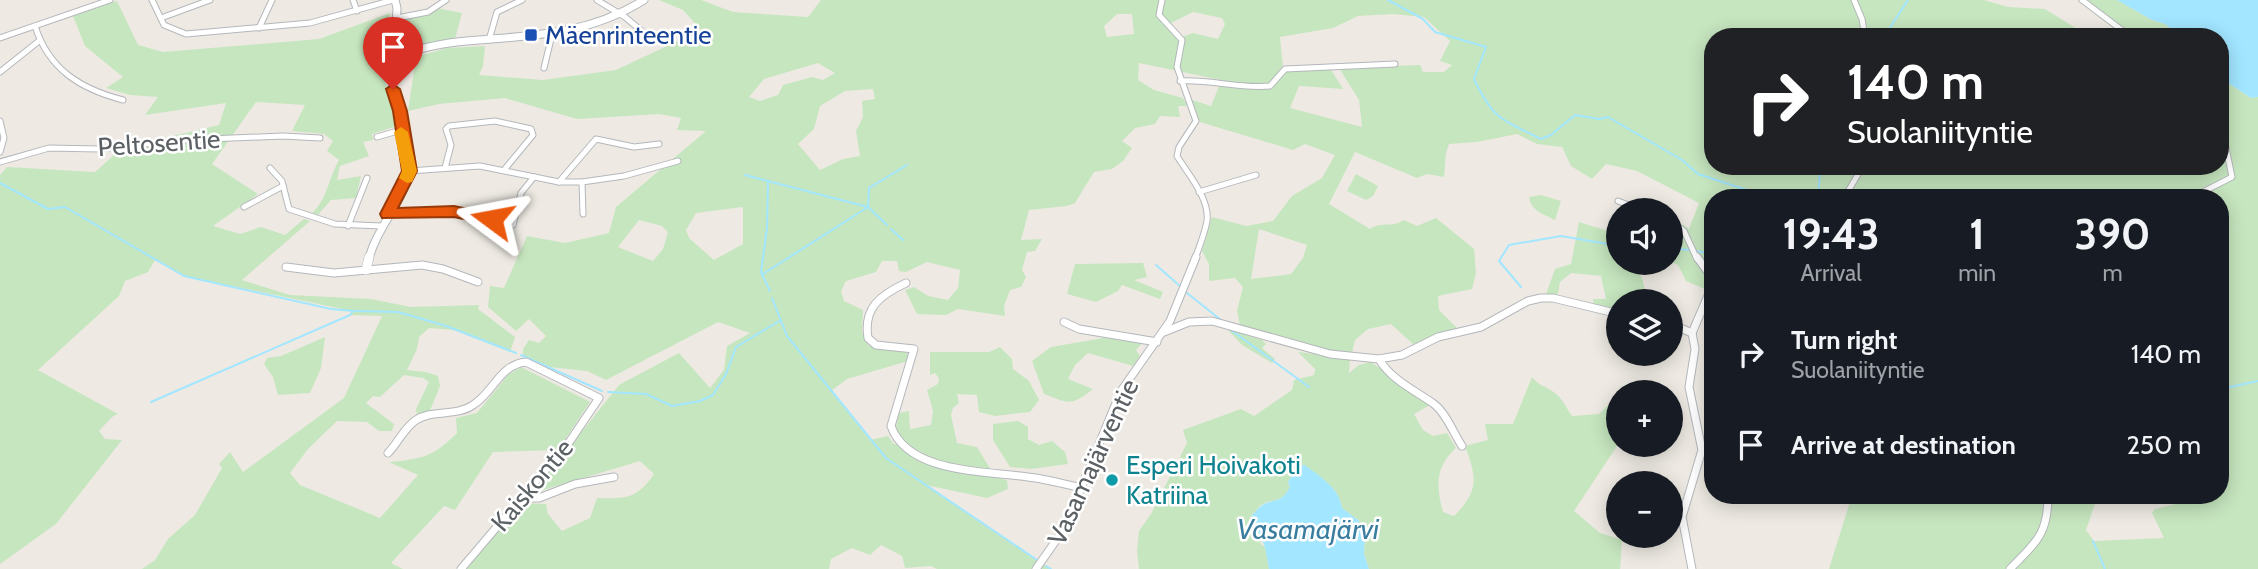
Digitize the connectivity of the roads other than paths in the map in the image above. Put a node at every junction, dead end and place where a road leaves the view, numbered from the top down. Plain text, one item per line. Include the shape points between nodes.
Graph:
1 (110, 0) edge
2 (152, 0) edge
3 (210, 0) edge
4 (272, 0) edge
5 (353, 0) edge
6 (394, 0) edge
7 (446, 0) edge
8 (522, 0) edge
9 (597, 0) edge
10 (644, 0) edge
11 (1162, 0) edge
12 (1854, 0) edge
13 (2082, 0) edge
14 (357, 11) junction
15 (622, 15) junction
16 (161, 18) junction
17 (397, 18) junction
18 (35, 26) junction
19 (259, 28) junction
20 (1864, 28) edge
21 (2119, 28) edge
22 (552, 35) junction
23 (0, 38) edge
24 (650, 38) dead end
25 (489, 40) junction
26 (39, 41) junction
27 (393, 55) junction
28 (1395, 64) dead end
29 (544, 68) dead end
30 (0, 72) edge
31 (1180, 81) junction
32 (123, 100) dead end
33 (0, 121) edge
34 (401, 130) junction
35 (377, 137) dead end
36 (320, 138) dead end
37 (659, 144) dead end
38 (0, 152) edge
39 (678, 161) dead end
40 (0, 162) edge
41 (2229, 162) edge
42 (270, 168) dead end
43 (445, 168) junction
44 (504, 170) junction
45 (409, 171) junction
46 (1256, 175) dead end
47 (534, 177) junction
48 (367, 178) dead end
49 (559, 182) junction
50 (582, 182) junction
51 (283, 186) junction
52 (2209, 189) edge
53 (1199, 192) junction
54 (244, 208) dead end
55 (388, 214) junction
56 (583, 214) dead end
57 (348, 226) junction
58 (381, 226) junction
59 (1683, 230) edge
60 (286, 267) dead end
61 (1704, 269) edge
62 (366, 270) junction
63 (478, 282) dead end
64 (906, 283) dead end
65 (1704, 303) edge
66 (1606, 311) edge
67 (1064, 322) dead end
68 (1683, 329) edge
69 (1164, 332) junction
70 (1692, 333) junction
71 (1157, 342) junction
72 (1379, 359) junction
73 (1462, 446) dead end
74 (388, 453) dead end
75 (614, 477) dead end
76 (1082, 488) junction
77 (522, 498) junction
78 (2048, 504) edge
79 (461, 569) edge
80 (1036, 569) edge
81 (1692, 569) edge
82 (2010, 569) edge

1 - 18 street
2 - 16 street
3 - 16 street
4 - 19 street
5 - 14 street
6 - 14 street
6 - 17 street
7 - 17 street via 428,12
8 - 25 street via 497,12
9 - 15 street
10 - 15 street
11 - 31 street via 1159,15 1182,40 1177,67
12 - 20 street
13 - 21 street
14 - 19 street via 325,21
15 - 22 street
15 - 24 street
16 - 19 street via 170,29 186,34
17 - 27 street
18 - 23 street
18 - 26 street
22 - 25 street
22 - 29 street
25 - 27 street
26 - 30 street
26 - 32 street via 90,90
27 - 34 street via 393,89
28 - 31 street via 1285,69 1270,86 1247,88
31 - 53 street via 1196,121 1177,156
33 - 38 street via 4,138
34 - 35 street
34 - 45 street
36 - 40 street, Peltosentie via 184,139 99,149 49,148
37 - 49 street via 634,147 596,139
39 - 50 street
41 - 52 street via 2232,177
42 - 51 street
43 - 44 street
43 - 44 street via 451,145 449,126 495,121 534,131
43 - 45 street
44 - 47 street
45 - 55 street
46 - 53 street
47 - 49 street
47 - 55 street via 521,193 513,225 454,211
48 - 57 street
49 - 50 street
50 - 56 street
51 - 54 street
51 - 57 street via 289,209
53 - 69 street, Vasamajärventie via 1207,220 1187,286
55 - 58 street
57 - 58 street
58 - 62 street
59 - 61 street
60 - 62 street via 320,273
62 - 63 street via 422,265
64 - 76 street via 877,298 866,323 868,338 876,345 914,349 891,426 897,442 943,465
65 - 70 street
66 - 72 street via 1541,298 1481,327
67 - 71 street via 1079,329
68 - 70 street
69 - 71 street, Vasamajärventie
69 - 72 street via 1189,322 1212,321 1330,354
70 - 81 street via 1695,349 1689,387 1702,460 1681,522
71 - 76 street, Vasamajärventie via 1122,390
72 - 73 street via 1416,394 1437,406
74 - 77 street, Kaiskontie via 417,419 463,411 481,400 508,367 526,362 599,398
75 - 77 street via 575,484 539,498
76 - 80 street, Vasamajärventie via 1048,556
77 - 79 street, Kaiskontie
78 - 82 street via 2045,534

